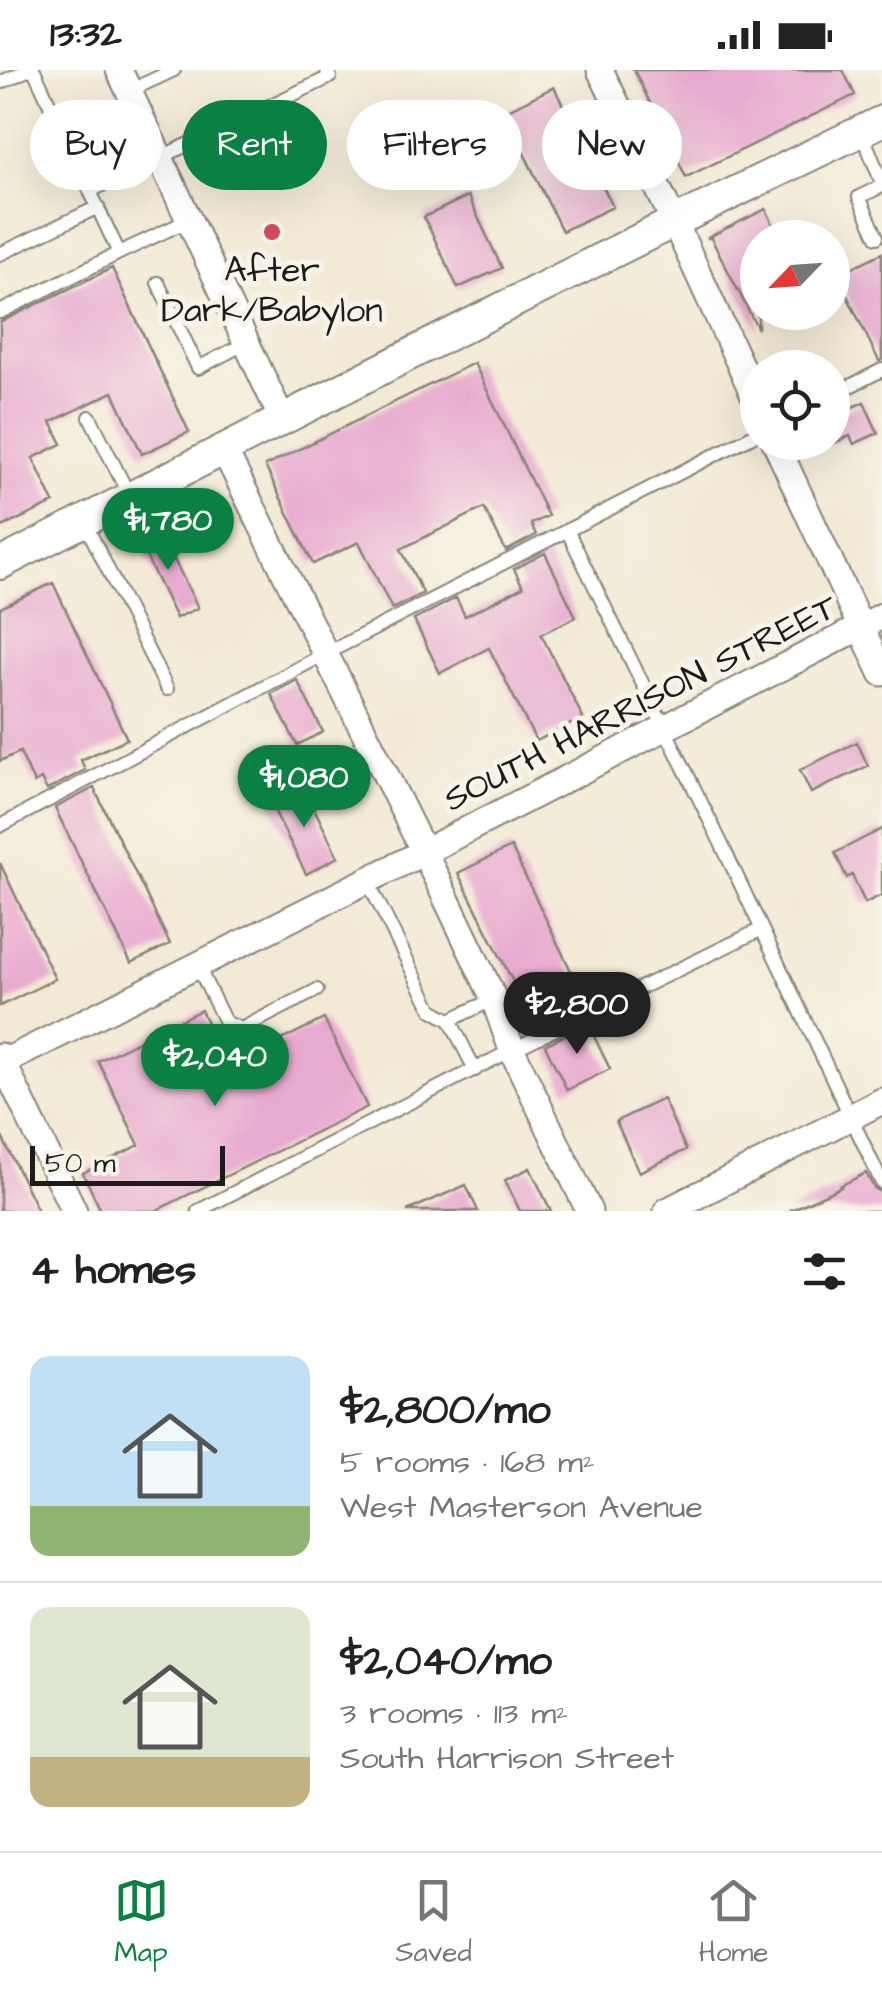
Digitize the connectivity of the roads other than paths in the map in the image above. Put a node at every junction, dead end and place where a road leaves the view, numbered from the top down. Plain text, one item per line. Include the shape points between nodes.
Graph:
1 (31, 70) edge
2 (174, 70) edge
3 (327, 70) edge
4 (600, 70) edge
5 (124, 80) edge
6 (0, 83) edge
7 (872, 125) edge
8 (162, 157) edge
9 (162, 162) edge
10 (882, 185) edge
11 (90, 191) joint
12 (98, 207) junction
13 (189, 220) junction
14 (674, 220) junction
15 (877, 237) dead end
16 (119, 253) junction
17 (0, 254) edge
18 (158, 284) dead end
19 (0, 312) edge
20 (246, 343) junction
21 (740, 365) edge
22 (882, 370) edge
23 (850, 386) edge
24 (90, 418) dead end
25 (282, 419) junction
26 (740, 442) edge
27 (223, 448) junction
28 (785, 460) edge
29 (130, 497) junction
30 (84, 521) junction
31 (567, 530) junction
32 (0, 564) edge
33 (871, 622) edge
34 (325, 654) junction
35 (882, 673) edge
36 (168, 690) dead end
37 (664, 728) junction
38 (0, 826) edge
39 (424, 852) junction
40 (367, 880) junction
41 (762, 928) junction
42 (197, 965) junction
43 (317, 990) dead end
44 (494, 999) junction
45 (450, 1020) junction
46 (512, 1050) junction
47 (1, 1061) edge
48 (475, 1070) junction
49 (882, 1101) edge
50 (850, 1117) junction
51 (882, 1183) edge
52 (74, 1211) edge
53 (198, 1211) edge
54 (590, 1211) edge
55 (666, 1211) edge

1 - 6 lane
1 - 11 lane
2 - 5 lane
3 - 8 lane via 330,76
4 - 14 street
7 - 10 lane
7 - 14 street
9 - 13 street
10 - 15 lane via 859,196
11 - 12 lane
12 - 16 lane
12 - 17 lane
13 - 16 lane
13 - 20 street
14 - 21 street
14 - 25 street
16 - 19 lane
18 - 20 lane via 198,368
20 - 25 street
22 - 23 lane
24 - 29 lane
25 - 27 street
26 - 31 lane
27 - 29 street
27 - 34 street
28 - 33 street
29 - 30 street
30 - 32 street
30 - 36 lane
31 - 34 lane
31 - 37 lane
33 - 35 street
33 - 37 street, SOUTH HARRISON STREET
34 - 38 lane
34 - 39 street
37 - 39 street, SOUTH HARRISON STREET
37 - 41 lane
39 - 40 street, SOUTH HARRISON STREET
39 - 44 street
40 - 42 street, SOUTH HARRISON STREET
40 - 45 lane via 432,1010
41 - 46 lane
41 - 50 lane
42 - 43 lane via 225,1022 241,1030
42 - 47 street, SOUTH HARRISON STREET
44 - 45 lane
44 - 46 street
45 - 48 lane
46 - 48 lane
46 - 54 street
47 - 52 street
48 - 53 lane
49 - 50 street
50 - 51 lane
50 - 55 street

